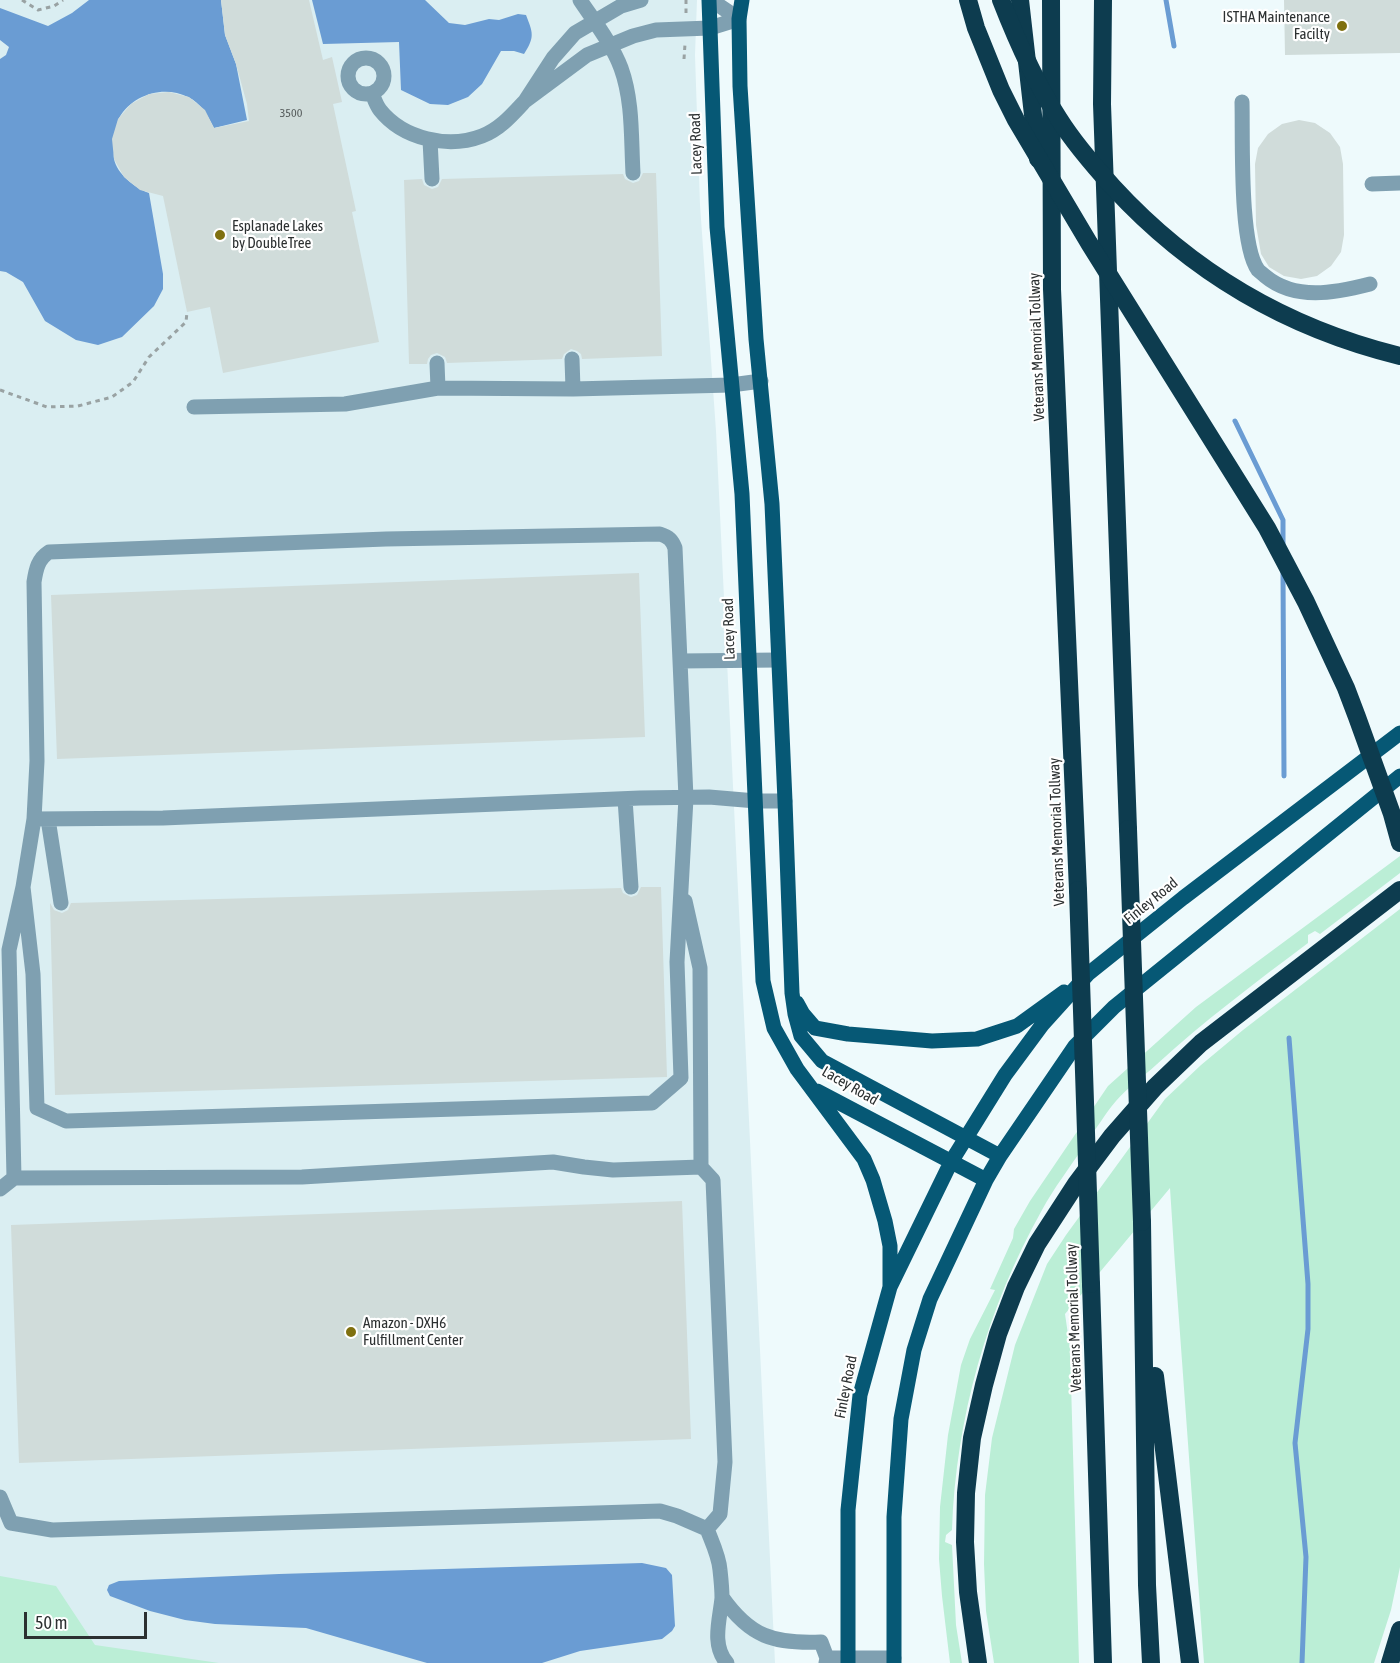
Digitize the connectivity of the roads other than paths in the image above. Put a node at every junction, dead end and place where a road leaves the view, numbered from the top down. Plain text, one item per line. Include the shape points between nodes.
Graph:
1 (580, 0) edge
2 (641, 0) edge
3 (710, 0) edge
4 (742, 0) edge
5 (968, 0) edge
6 (1001, 0) edge
7 (1020, 0) edge
8 (1051, 0) edge
9 (1103, 0) edge
10 (739, 19) junction
11 (594, 22) junction
12 (710, 28) junction
13 (609, 46) junction
14 (372, 93) dead end
15 (525, 101) junction
16 (1242, 102) dead end
17 (430, 140) junction
18 (633, 173) dead end
19 (432, 179) dead end
20 (1400, 183) edge
21 (1372, 184) dead end
22 (1370, 284) dead end
23 (1052, 289) junction
24 (1400, 356) edge
25 (572, 359) dead end
26 (437, 363) dead end
27 (761, 381) junction
28 (731, 385) junction
29 (438, 388) junction
30 (573, 389) junction
31 (194, 407) dead end
32 (778, 660) junction
33 (680, 661) junction
34 (748, 661) junction
35 (1400, 733) edge
36 (1400, 776) edge
37 (686, 798) junction
38 (625, 799) junction
39 (756, 801) junction
40 (785, 801) junction
41 (41, 819) junction
42 (1400, 843) edge
43 (681, 884) junction
44 (23, 887) junction
45 (631, 887) dead end
46 (1400, 890) edge
47 (61, 903) dead end
48 (1088, 974) junction
49 (792, 993) junction
50 (812, 1088) junction
51 (965, 1138) junction
52 (1000, 1156) junction
53 (951, 1162) junction
54 (701, 1167) junction
55 (14, 1178) junction
56 (986, 1180) junction
57 (0, 1189) edge
58 (1144, 1284) junction
59 (890, 1287) junction
60 (0, 1497) edge
61 (707, 1529) junction
62 (722, 1597) junction
63 (1400, 1630) edge
64 (826, 1661) edge
65 (848, 1661) edge
66 (894, 1661) edge
67 (727, 1663) edge
68 (978, 1663) edge
69 (1103, 1663) edge
70 (1151, 1663) edge
71 (1190, 1663) edge
72 (1390, 1663) edge

1 - 11 lane
2 - 11 lane via 621,6
3 - 10 lane
3 - 12 main road, Lacey Road
4 - 10 main road, Lacey Road
5 - 42 highway, bridge via 1016,120 1267,528 1306,602 1350,698
6 - 24 highway, bridge via 1059,120 1138,213 1180,250 1235,289 1311,327
7 - 23 highway
8 - 23 highway, Veterans Memorial Tollway
9 - 58 highway, bridge via 1101,104
10 - 12 lane
10 - 27 main road, Lacey Road via 748,224
11 - 13 lane
11 - 15 lane via 575,33 553,58
12 - 13 lane via 656,30
12 - 28 main road, Lacey Road via 717,227
13 - 15 lane via 587,55
13 - 18 lane via 621,67 629,104
14 - 17 lane via 380,110 400,128
15 - 17 lane via 506,122 482,136 454,142
16 - 22 lane via 1248,246 1258,270 1274,283 1296,291 1321,293
17 - 19 lane
20 - 21 lane
23 - 69 highway, Veterans Memorial Tollway, bridge via 1078,890
25 - 30 lane
26 - 29 lane
27 - 28 lane
27 - 32 main road, Lacey Road via 772,504
28 - 30 lane
28 - 34 main road, Lacey Road via 742,494
29 - 30 lane
29 - 31 lane via 345,404
32 - 34 lane
32 - 40 main road, Lacey Road
33 - 34 lane
33 - 37 lane
33 - 41 lane via 675,548 672,540 660,534 386,539 49,552 39,562 34,582
34 - 39 main road, Lacey Road
35 - 48 main road, Finley Road
36 - 52 main road via 1114,1007 1075,1046
37 - 38 lane
37 - 39 lane
37 - 43 lane
38 - 41 lane via 163,818
38 - 45 lane
39 - 40 lane
39 - 50 main road, Lacey Road via 763,981 774,1028
40 - 49 main road, Lacey Road
41 - 44 lane
41 - 47 lane
43 - 44 lane via 677,962 681,1078 652,1103 66,1121 37,1108 33,974
43 - 54 lane via 700,968
44 - 55 lane via 9,950
46 - 68 highway via 1201,1043 1155,1087 1112,1136 1037,1244 998,1334 972,1438 965,1542
48 - 49 main road via 1017,1026 977,1039 932,1041 815,1028
48 - 51 main road, Finley Road via 1017,1058
49 - 51 main road, Lacey Road via 801,1036 822,1061
50 - 53 main road, Lacey Road
50 - 59 main road via 864,1159 873,1180 890,1246
51 - 52 main road
51 - 53 main road, Finley Road
52 - 56 main road
53 - 56 main road, Lacey Road
53 - 59 main road, Finley Road
54 - 55 lane via 614,1170 553,1162 302,1177
54 - 61 lane via 712,1180 725,1462 720,1514
55 - 57 lane
56 - 66 main road via 930,1299 914,1350 901,1419 894,1517
58 - 70 highway
58 - 71 highway
59 - 65 main road, Finley Road via 860,1395 848,1510
60 - 61 lane via 11,1523 52,1530 660,1511
61 - 62 lane via 720,1567
62 - 64 lane via 733,1613 763,1635 802,1643 821,1642
62 - 67 lane via 717,1634
63 - 72 highway
64 - 65 lane
65 - 66 lane

